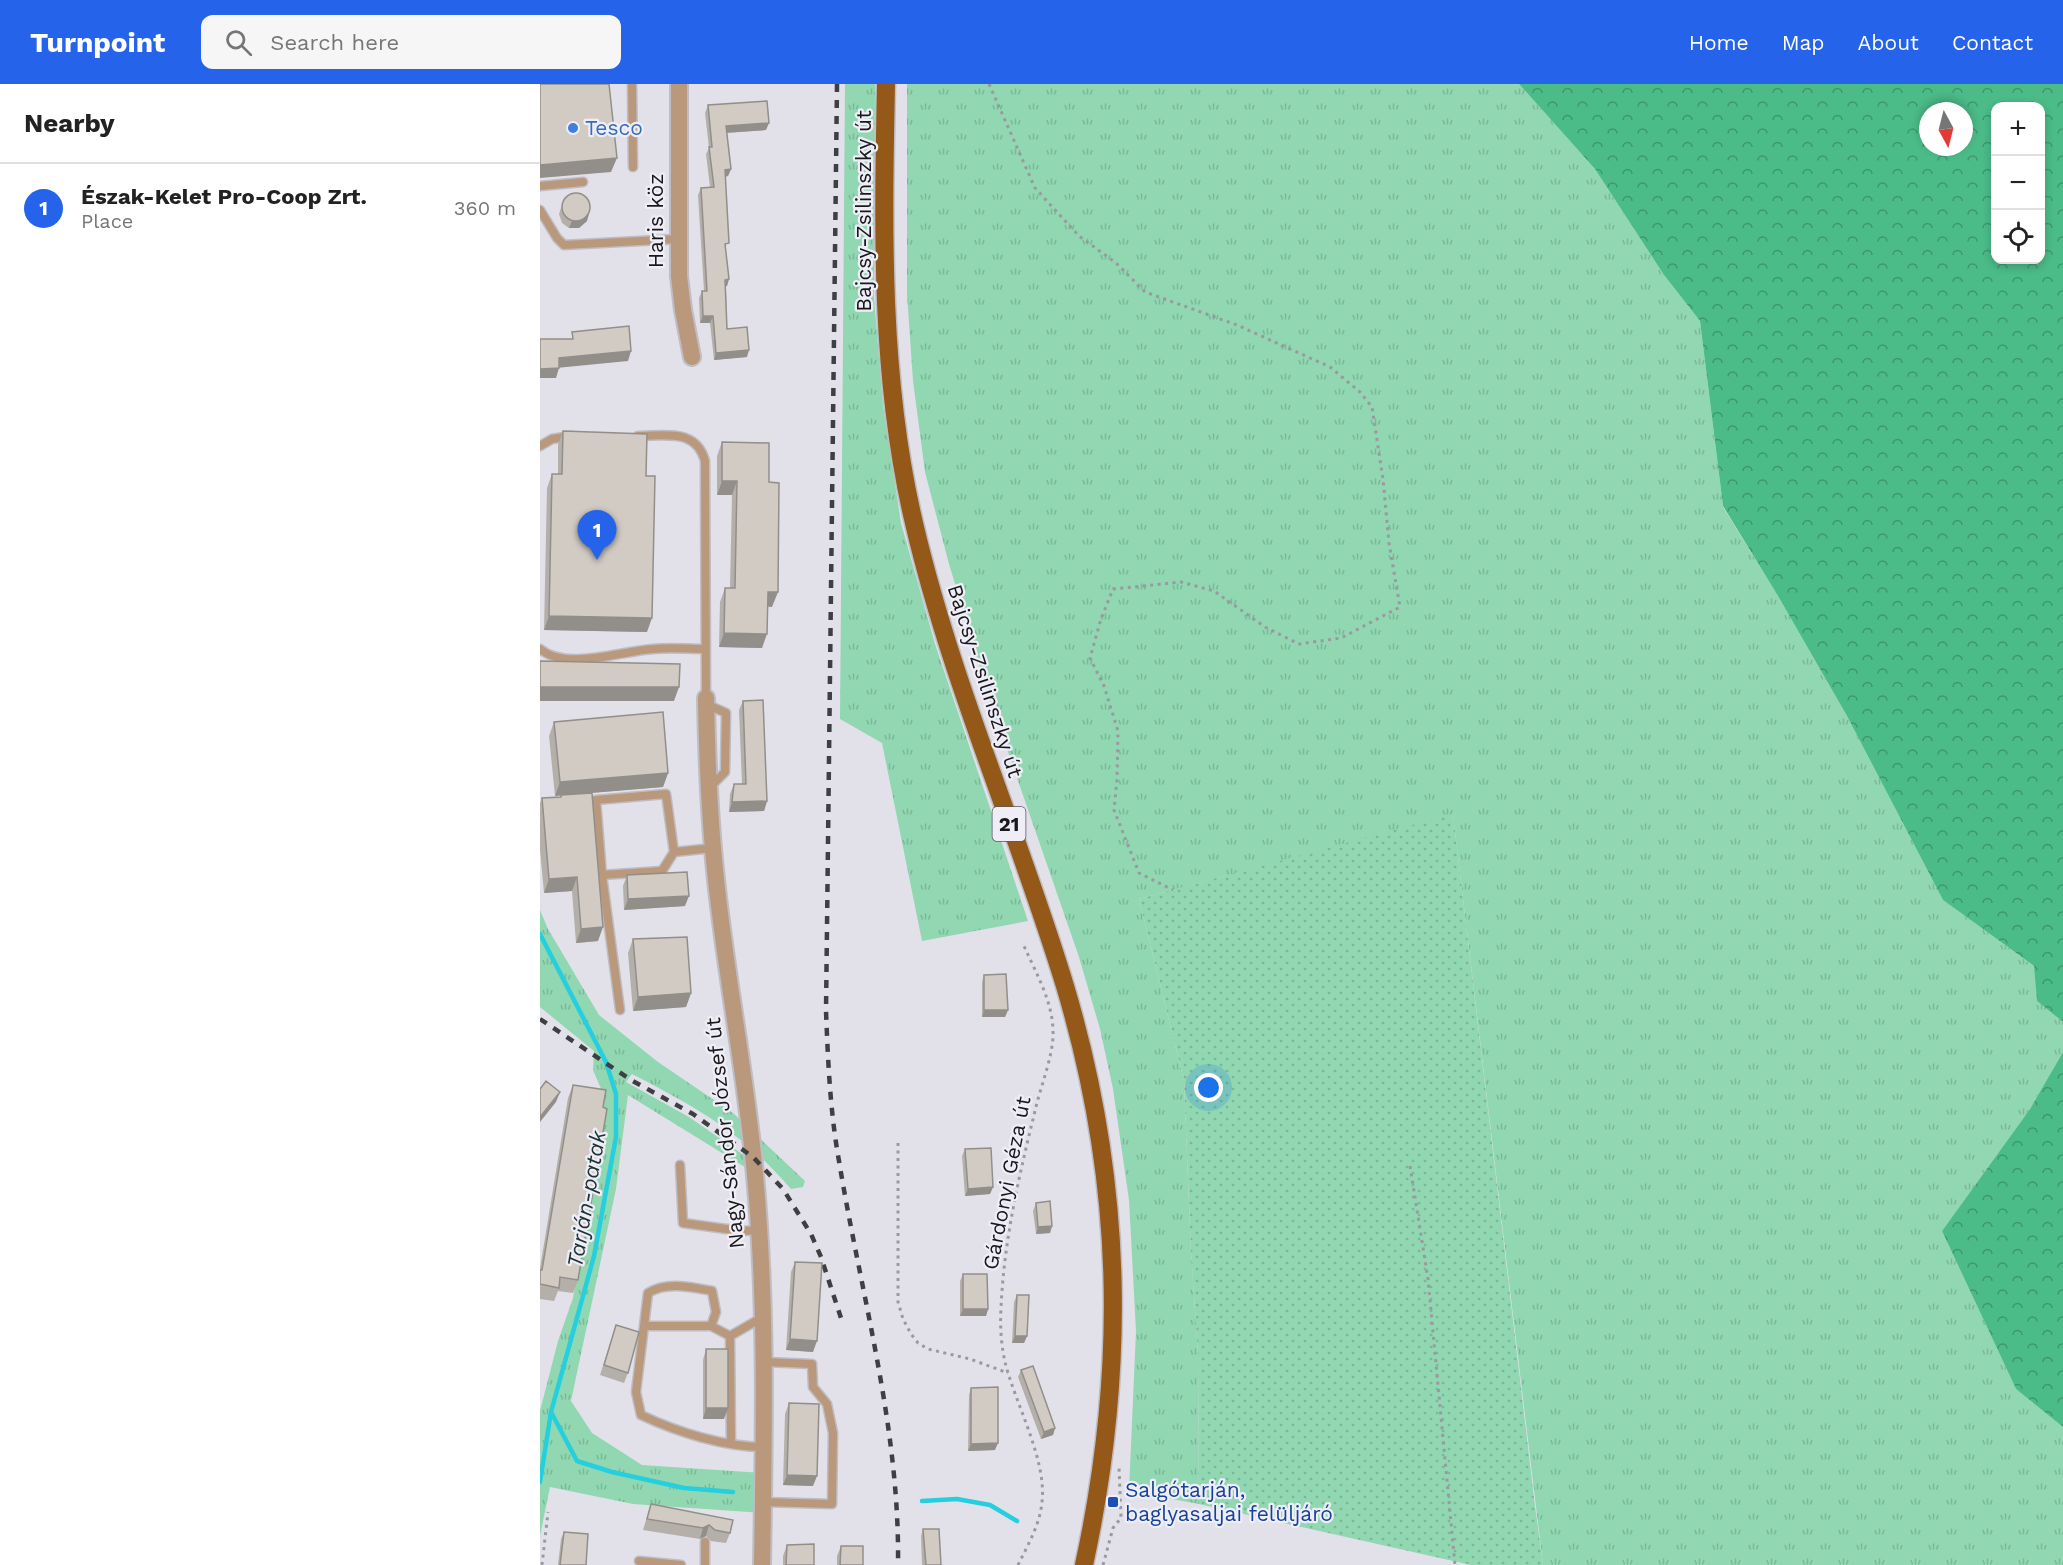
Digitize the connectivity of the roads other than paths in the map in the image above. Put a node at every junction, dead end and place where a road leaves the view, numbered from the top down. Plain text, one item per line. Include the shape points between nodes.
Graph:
1 (632, 84) edge
2 (679, 84) edge
3 (886, 84) edge
4 (633, 167) dead end
5 (583, 182) dead end
6 (540, 186) edge
7 (540, 210) edge
8 (678, 239) junction
9 (692, 357) dead end
10 (577, 436) edge
11 (631, 436) edge
12 (540, 446) edge
13 (540, 649) edge
14 (705, 649) junction
15 (706, 701) joint
16 (596, 800) junction
17 (585, 801) edge
18 (713, 848) junction
19 (674, 852) junction
20 (602, 875) junction
21 (620, 1010) dead end
22 (680, 1165) dead end
23 (760, 1230) junction
24 (764, 1317) junction
25 (645, 1326) junction
26 (711, 1326) junction
27 (730, 1336) junction
28 (765, 1362) junction
29 (731, 1444) junction
30 (764, 1448) junction
31 (763, 1502) junction
32 (705, 1542) dead end
33 (639, 1561) dead end
34 (681, 1565) edge
35 (705, 1565) edge
36 (762, 1565) edge
37 (1084, 1565) edge

1 - 4 lane
2 - 8 street, Haris köz
3 - 37 main road, Bajcsy-Zsilinszky út / 21 via 888,345 912,518 945,639 1065,987 1087,1071 1103,1156 1113,1262 1112,1370 1102,1469
5 - 6 lane
7 - 8 lane via 564,245
8 - 9 street, Haris köz via 680,292
10 - 12 lane via 552,439
11 - 14 lane via 689,438 703,452
13 - 14 lane via 548,656 570,660 653,649
14 - 15 lane
15 - 18 street, Nagy-Sándor József út
16 - 17 lane
16 - 19 lane via 666,794
16 - 20 lane
18 - 19 lane
18 - 23 street, Nagy-Sándor József út
19 - 20 lane via 662,871
20 - 21 lane
22 - 23 lane via 683,1223
23 - 24 street, Nagy-Sándor József út
24 - 27 lane
24 - 28 street, Nagy-Sándor József út
25 - 26 lane
25 - 26 lane via 648,1293 656,1288 686,1286 712,1291 716,1312
25 - 29 lane via 636,1392 641,1415 666,1427
26 - 27 lane
27 - 29 lane
28 - 30 street, Nagy-Sándor József út
28 - 31 lane via 812,1364 813,1387 828,1404 834,1487 832,1504
29 - 30 lane
30 - 31 street, Nagy-Sándor József út
31 - 36 street, Nagy-Sándor József út
32 - 35 lane
33 - 34 lane

